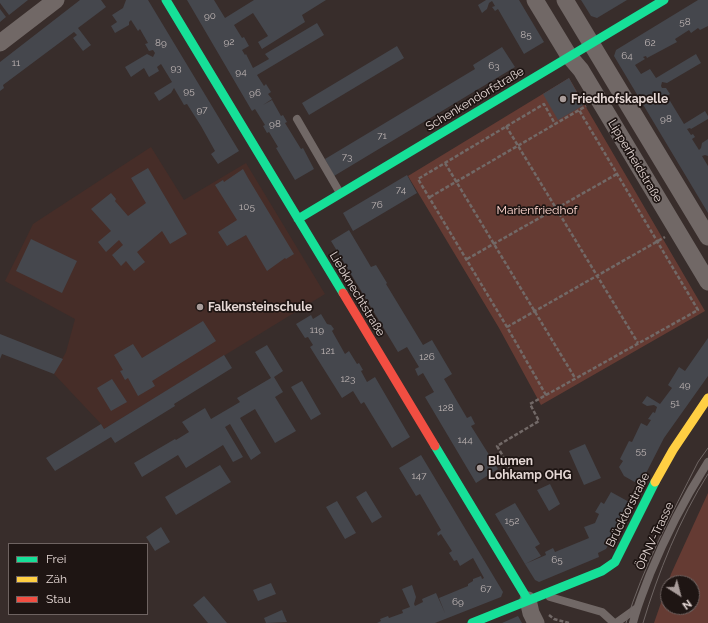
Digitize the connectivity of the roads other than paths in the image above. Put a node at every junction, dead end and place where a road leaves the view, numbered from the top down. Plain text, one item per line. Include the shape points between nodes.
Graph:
1 (56, 0) edge
2 (166, 0) edge
3 (535, 0) edge
4 (565, 0) edge
5 (664, 0) edge
6 (0, 43) edge
7 (591, 44) junction
8 (569, 56) junction
9 (296, 119) dead end
10 (341, 194) junction
11 (298, 219) junction
12 (708, 236) edge
13 (708, 282) edge
14 (708, 398) edge
15 (708, 462) edge
16 (534, 597) junction
17 (637, 608) junction
18 (472, 623) edge
19 (536, 623) edge
20 (615, 623) edge
21 (632, 623) edge

1 - 6 street
2 - 11 street, Liebknechtstraße
3 - 8 street, Lipperheidstraße
4 - 7 street, Lipperheidstraße
5 - 7 street, Schenkendorfstraße
7 - 8 street, Schenkendorfstraße
7 - 12 street, Lipperheidstraße
8 - 10 street, Schenkendorfstraße
8 - 13 street, Lipperheidstraße via 581,70
9 - 10 lane
10 - 11 street, Schenkendorfstraße
11 - 16 street, Liebknechtstraße
14 - 16 street, Brücktorstraße via 663,466 615,562 602,571
15 - 17 lane, ÖPNV-Trasse via 672,525
16 - 18 street, Brücktorstraße
16 - 19 street via 531,613
16 - 20 lane via 558,598 602,612
17 - 20 lane
17 - 21 lane, ÖPNV-Trasse

